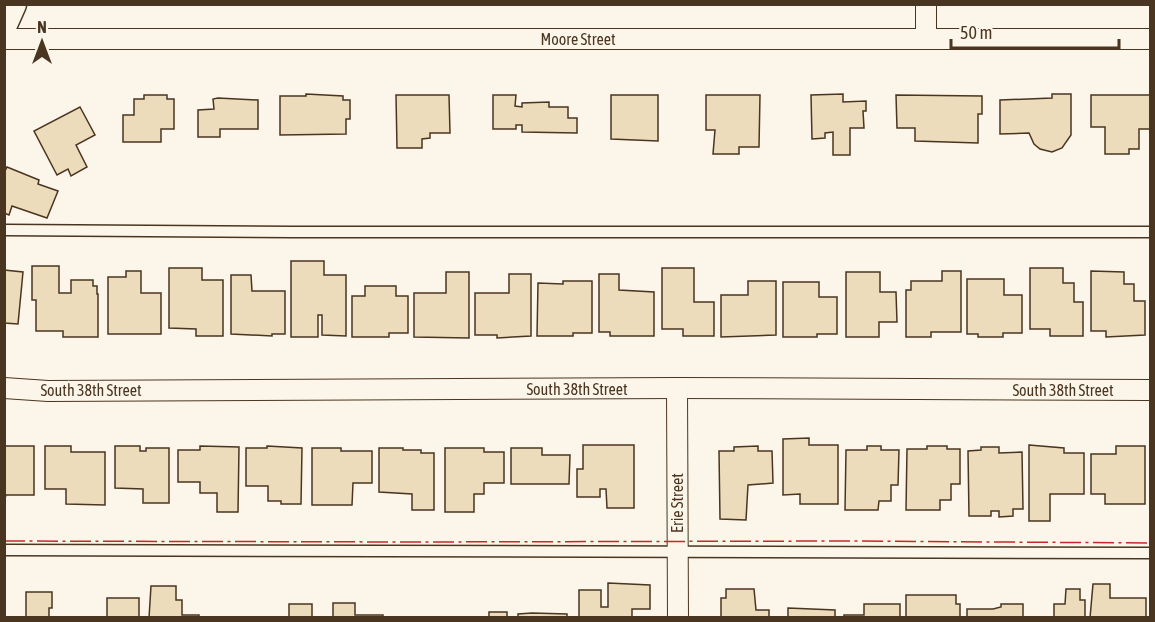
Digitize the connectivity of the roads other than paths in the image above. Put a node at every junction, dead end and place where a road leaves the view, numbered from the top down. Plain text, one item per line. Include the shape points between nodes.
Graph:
1 (12, 4) edge
2 (927, 4) edge
3 (4, 22) edge
4 (926, 38) junction
5 (4, 39) edge
6 (1150, 39) edge
7 (4, 230) edge
8 (1150, 232) edge
9 (4, 388) edge
10 (677, 388) junction
11 (1150, 390) edge
12 (4, 550) edge
13 (678, 552) junction
14 (1150, 553) edge
15 (678, 618) edge

1 - 3 main road
2 - 4 street
4 - 5 street, Moore Street
4 - 6 street, Moore Street
7 - 8 lane
9 - 10 street, South 38th Street
10 - 11 street, South 38th Street
10 - 13 street, Erie Street
12 - 13 lane
13 - 14 lane
13 - 15 street, Erie Street

